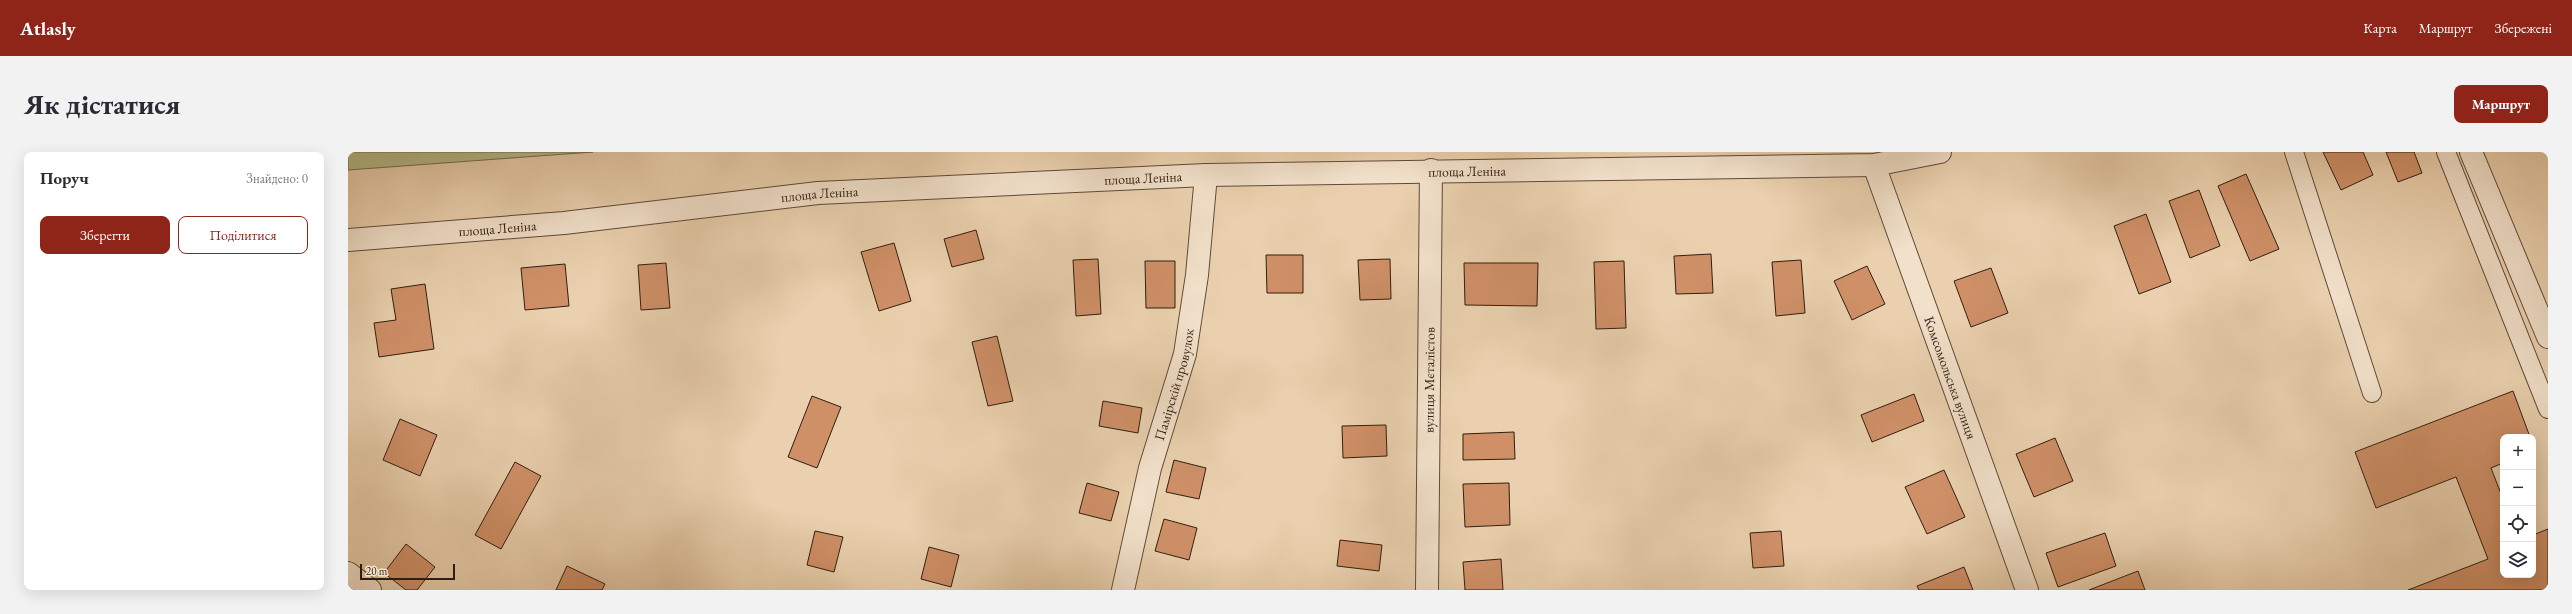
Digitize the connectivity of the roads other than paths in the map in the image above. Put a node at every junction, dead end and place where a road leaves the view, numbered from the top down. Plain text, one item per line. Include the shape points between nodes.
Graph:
1 (1940, 152) edge
2 (2294, 152) edge
3 (2446, 152) edge
4 (2471, 152) edge
5 (1874, 165) junction
6 (1431, 170) junction
7 (1206, 175) junction
8 (348, 240) edge
9 (2548, 337) edge
10 (2372, 393) dead end
11 (2548, 409) edge
12 (348, 573) edge
13 (370, 590) edge
14 (1123, 590) edge
15 (1427, 590) edge
16 (2027, 590) edge

1 - 5 street, площа Леніна
2 - 10 lane
3 - 11 lane
4 - 9 street
5 - 6 street, площа Леніна
5 - 16 street, Комсомольська вулиця
6 - 7 street, площа Леніна
6 - 15 street, вулиця Мєталістов
7 - 8 street, площа Леніна via 818,193 564,223
7 - 14 street, Памірскій провулок via 1197,275 1185,354 1150,468
12 - 13 street

